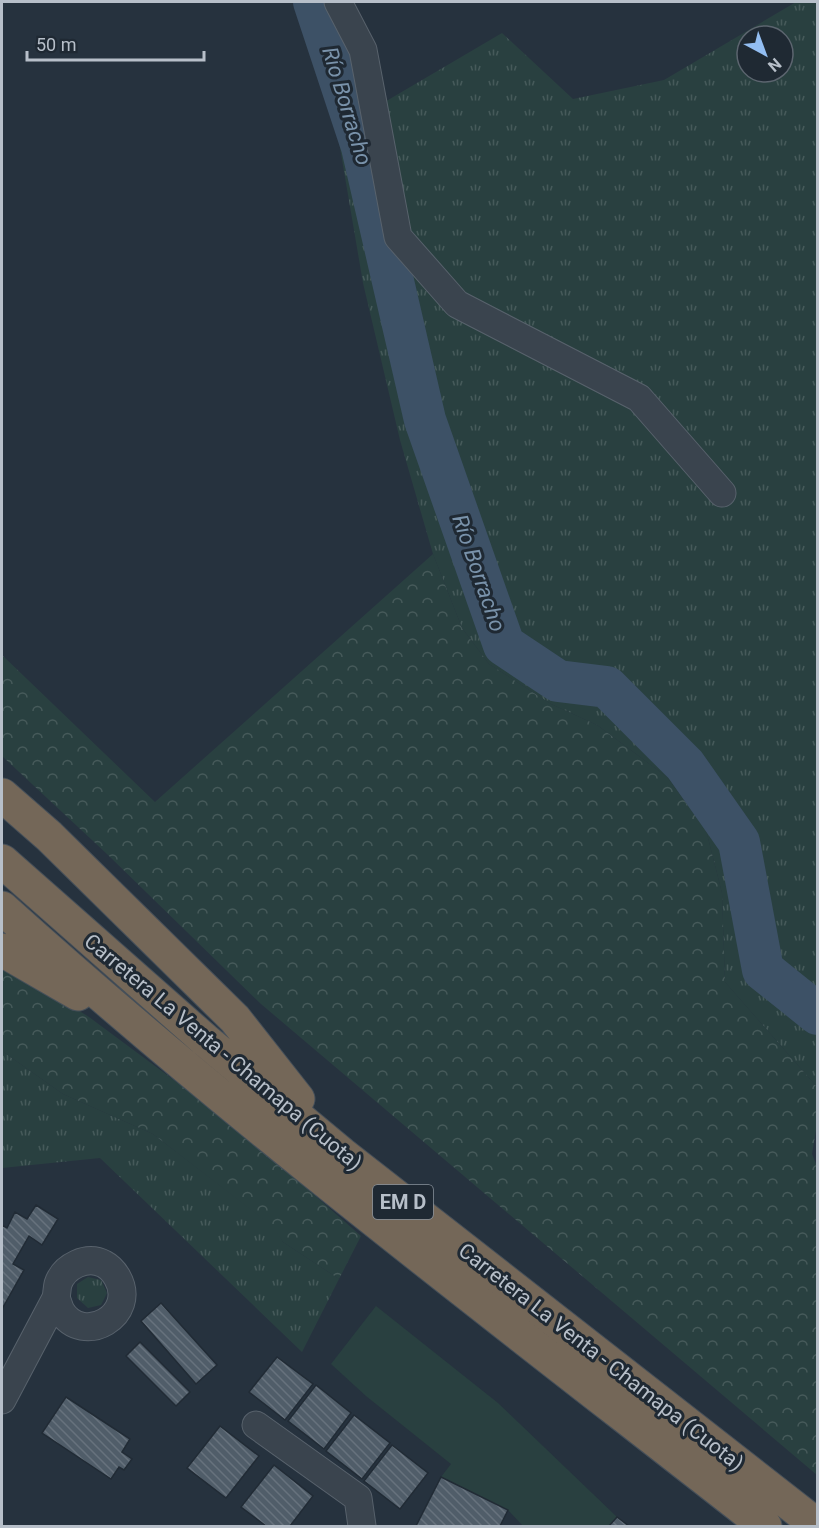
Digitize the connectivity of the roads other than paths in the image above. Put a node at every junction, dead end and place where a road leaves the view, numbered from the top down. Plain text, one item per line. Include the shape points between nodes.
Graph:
1 (338, 2) edge
2 (722, 494) dead end
3 (2, 795) edge
4 (2, 861) edge
5 (2, 908) edge
6 (2, 950) edge
7 (137, 1026) junction
8 (342, 1154) junction
9 (56, 1298) dead end
10 (2, 1400) edge
11 (256, 1425) dead end
12 (818, 1526) edge
13 (362, 1527) edge
14 (765, 1527) edge

1 - 2 street via 363,50 398,237 457,304 639,398
3 - 8 highway via 49,836 235,1019
4 - 8 highway, Carretera La Venta - Chamapa (Cuota) / EM D via 205,1040
5 - 7 highway, Carretera La Venta - Chamapa (Cuota) / EM D
6 - 7 highway
7 - 14 highway, Carretera La Venta - Chamapa (Cuota) / EM D via 364,1213
8 - 12 highway, Carretera La Venta - Chamapa (Cuota) / EM D
9 - 10 street
11 - 13 street via 357,1498

